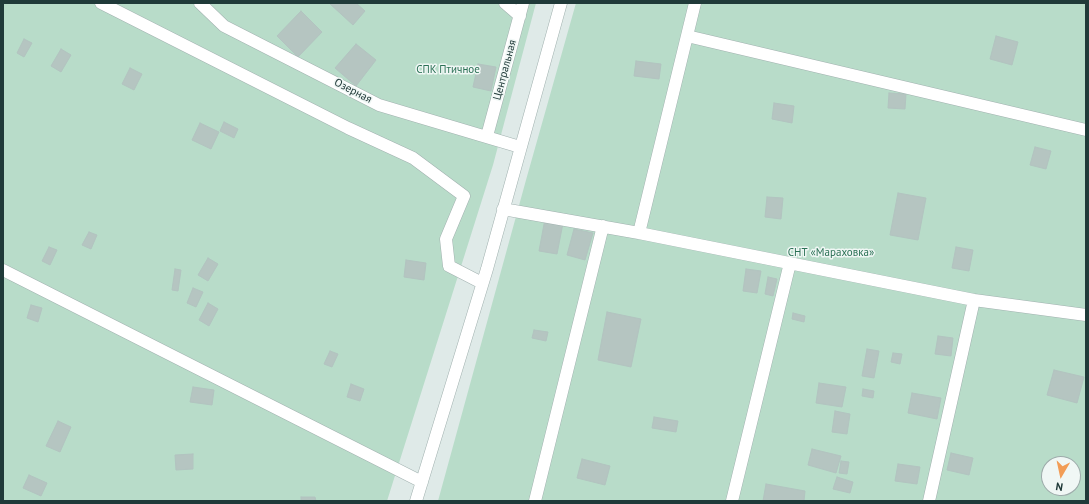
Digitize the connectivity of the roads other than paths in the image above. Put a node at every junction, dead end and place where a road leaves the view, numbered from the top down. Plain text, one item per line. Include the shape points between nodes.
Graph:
1 (101, 3) edge
2 (200, 3) edge
3 (505, 3) edge
4 (523, 3) edge
5 (561, 3) edge
6 (695, 3) edge
7 (520, 16) junction
8 (687, 36) junction
9 (1086, 130) edge
10 (487, 136) junction
11 (520, 147) junction
12 (503, 209) junction
13 (603, 226) junction
14 (639, 233) junction
15 (790, 263) junction
16 (3, 270) edge
17 (482, 282) junction
18 (974, 300) junction
19 (1086, 316) edge
20 (422, 482) junction
21 (416, 501) edge
22 (535, 501) edge
23 (732, 501) edge
24 (929, 501) edge

1 - 17 street via 348,128 413,158 464,196 446,239 449,266
2 - 10 street, Озерная via 224,26 379,105
3 - 7 street
4 - 7 street, Центральная
5 - 11 street
6 - 8 street
7 - 10 street, Центральная
8 - 9 street
8 - 14 street
10 - 11 street, Озерная
11 - 12 street
12 - 13 street
12 - 17 street
13 - 14 street
13 - 22 street
14 - 15 street
15 - 18 street
15 - 23 street
16 - 20 street
17 - 20 street
18 - 19 street
18 - 24 street
20 - 21 street

